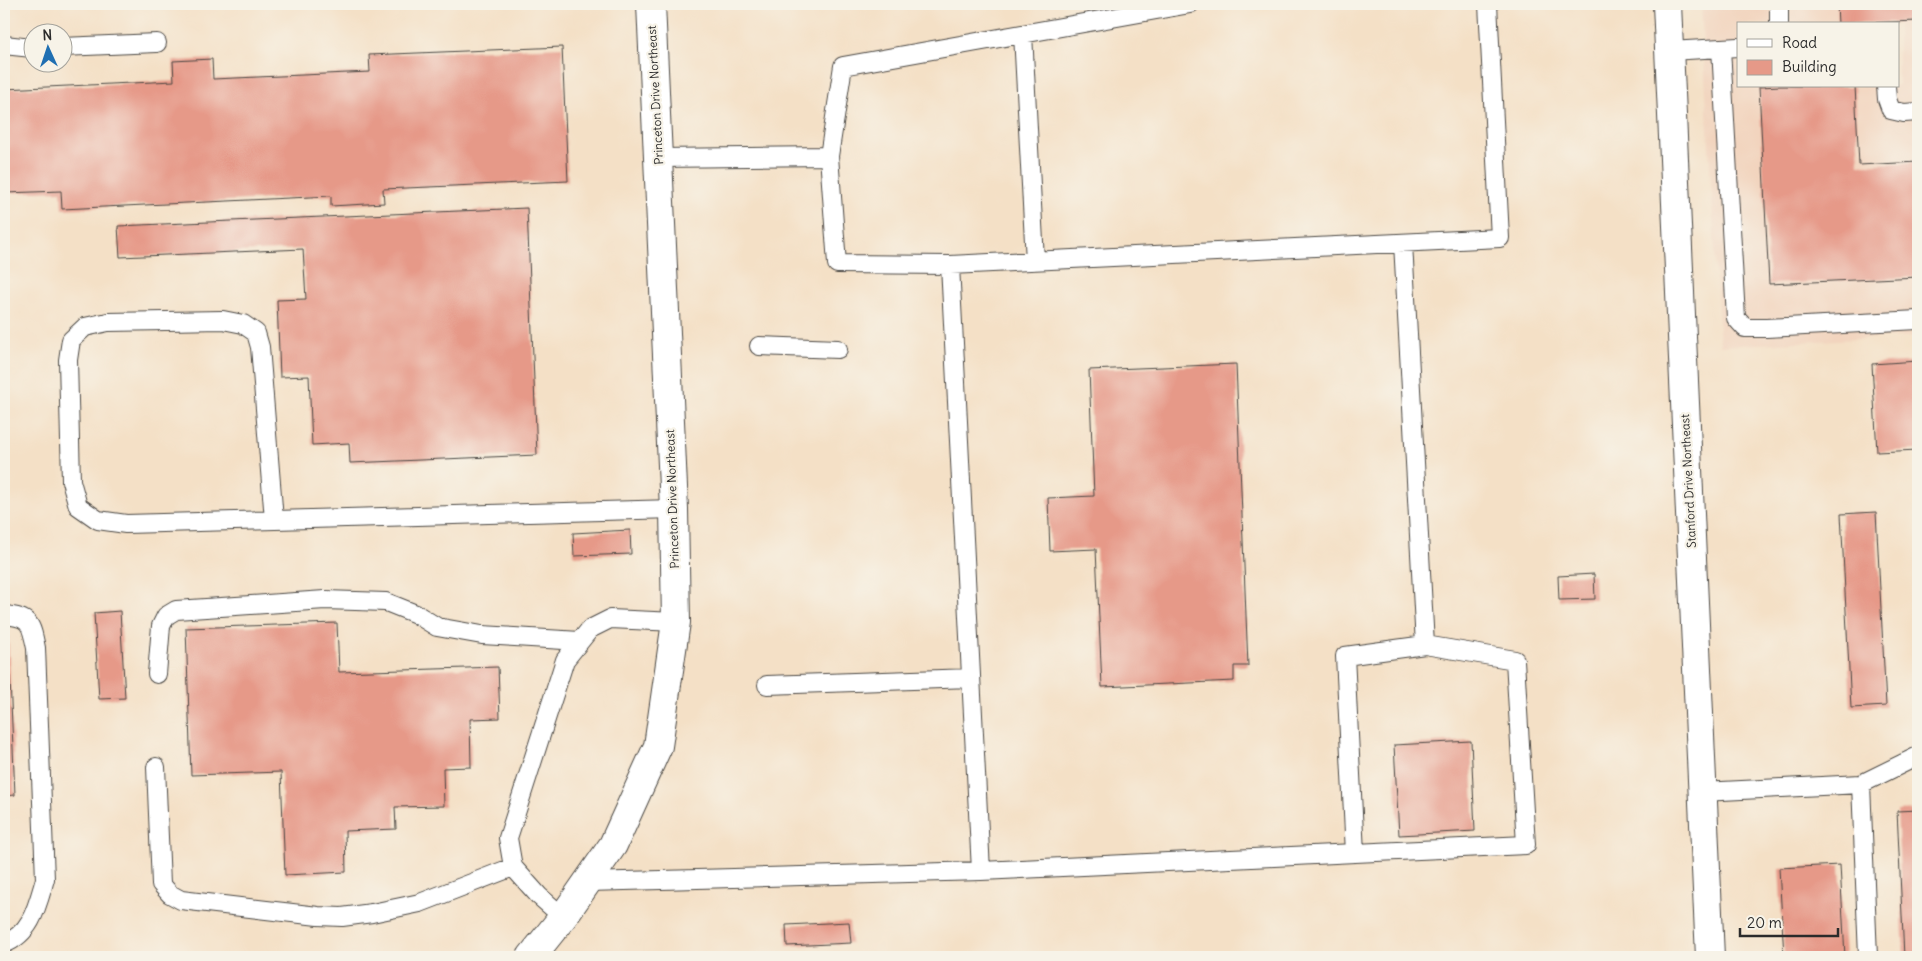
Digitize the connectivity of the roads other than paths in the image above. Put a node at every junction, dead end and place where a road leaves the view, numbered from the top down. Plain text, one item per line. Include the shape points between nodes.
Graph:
1 (651, 4) edge
2 (1190, 4) edge
3 (1488, 4) edge
4 (1668, 4) edge
5 (1779, 4) edge
6 (1779, 22) edge
7 (1023, 34) junction
8 (157, 43) dead end
9 (4, 45) edge
10 (22, 47) edge
11 (72, 47) edge
12 (1730, 48) edge
13 (1670, 51) junction
14 (1886, 88) edge
15 (1918, 112) edge
16 (829, 156) junction
17 (658, 158) junction
18 (1403, 243) junction
19 (1035, 261) junction
20 (950, 265) junction
21 (1918, 320) edge
22 (759, 346) dead end
23 (838, 349) dead end
24 (674, 509) junction
25 (274, 520) junction
26 (4, 615) edge
27 (676, 622) junction
28 (580, 641) junction
29 (1425, 646) junction
30 (157, 674) dead end
31 (971, 678) junction
32 (768, 685) dead end
33 (1918, 756) edge
34 (156, 767) dead end
35 (1861, 784) junction
36 (1702, 792) junction
37 (1355, 853) junction
38 (513, 867) junction
39 (981, 871) junction
40 (588, 882) junction
41 (563, 917) junction
42 (4, 944) edge
43 (531, 957) edge
44 (1710, 957) edge
45 (1868, 957) edge

1 - 17 street, Princeton Drive Northeast
2 - 7 lane
3 - 18 lane via 1500,238
4 - 13 street, Stanford Drive Northeast
5 - 6 lane
7 - 16 lane via 842,66
7 - 19 lane
8 - 11 lane
9 - 10 lane
12 - 13 lane
12 - 21 lane via 1736,318 1745,328
13 - 36 street, Stanford Drive Northeast
14 - 15 lane via 1891,110
16 - 17 lane
16 - 20 lane via 837,264
17 - 24 street, Princeton Drive Northeast
18 - 19 lane
18 - 29 lane
19 - 20 lane
20 - 31 lane
22 - 23 lane
24 - 25 lane
24 - 27 street, Princeton Drive Northeast
25 - 25 lane via 126,524 98,520 78,506 71,481 68,360 71,340 86,328 108,322 223,320 243,324 256,333 260,347
26 - 42 lane via 20,616 32,627 36,648 45,879 34,915 16,939
27 - 28 lane via 610,619 590,629
27 - 40 street, Princeton Drive Northeast via 658,746 613,846
28 - 30 lane via 482,635 437,627 386,602 325,600 176,610 166,616 161,626
28 - 38 lane via 565,660 508,838
29 - 37 lane via 1345,656
29 - 37 lane via 1515,660 1526,845
31 - 32 lane
31 - 39 lane
33 - 35 lane
34 - 38 lane via 161,884 181,900 342,917 420,903
35 - 36 lane
35 - 45 lane
36 - 44 street, Stanford Drive Northeast
37 - 39 lane
38 - 41 lane
39 - 40 lane
40 - 41 street, Princeton Drive Northeast
41 - 43 street, Princeton Drive Northeast

